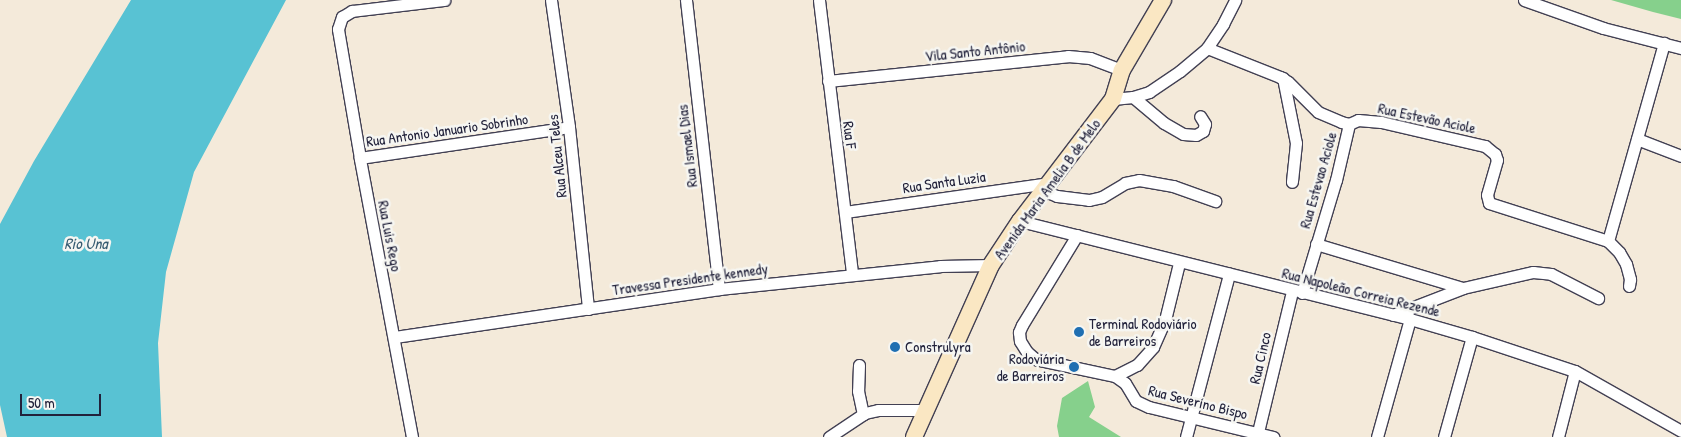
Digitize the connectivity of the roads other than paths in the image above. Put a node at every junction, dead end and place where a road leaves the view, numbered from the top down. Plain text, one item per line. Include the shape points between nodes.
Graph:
1 (444, 0) edge
2 (551, 0) edge
3 (686, 0) edge
4 (820, 0) edge
5 (1163, 0) edge
6 (1235, 0) edge
7 (1524, 0) edge
8 (1664, 43) junction
9 (1206, 48) junction
10 (1681, 48) edge
11 (1122, 70) junction
12 (1283, 78) junction
13 (828, 81) junction
14 (1133, 97) junction
15 (1113, 99) junction
16 (1200, 116) dead end
17 (1349, 124) junction
18 (569, 127) junction
19 (1637, 139) junction
20 (1681, 156) edge
21 (360, 158) junction
22 (1292, 182) dead end
23 (1045, 187) junction
24 (1215, 201) dead end
25 (845, 212) junction
26 (1020, 221) junction
27 (1077, 235) junction
28 (1608, 241) junction
29 (1316, 244) junction
30 (1179, 263) junction
31 (991, 265) junction
32 (852, 273) junction
33 (1229, 274) junction
34 (1629, 286) dead end
35 (1463, 288) junction
36 (718, 289) junction
37 (1297, 292) junction
38 (1598, 298) dead end
39 (588, 309) junction
40 (1393, 314) junction
41 (1410, 319) junction
42 (394, 337) junction
43 (1472, 337) junction
44 (860, 364) dead end
45 (1575, 371) junction
46 (1115, 376) junction
47 (926, 410) junction
48 (863, 414) junction
49 (1191, 416) junction
50 (1258, 432) junction
51 (1677, 432) edge
52 (412, 437) edge
53 (829, 437) edge
54 (914, 437) edge
55 (1186, 437) edge
56 (1273, 437) edge
57 (1377, 437) edge
58 (1444, 437) edge
59 (1558, 437) edge

1 - 21 street, Rua Luis Rego via 352,11 340,20 340,42
2 - 18 street, Rua Alceu Teles
3 - 36 street, Rua Ismael Dias
4 - 13 street, Rua F
5 - 11 street, Avenida Maria Amelia B de Melo
6 - 9 street
7 - 8 street via 1603,28
8 - 10 street
8 - 19 street
9 - 12 street, Rua Estevão Aciole
9 - 14 street via 1168,80
11 - 13 street, Vila Santo Antônio via 1095,59 1068,56
11 - 15 street, Avenida Maria Amelia B de Melo
12 - 17 street, Rua Estevão Aciole via 1318,112
12 - 22 street via 1296,143
13 - 25 street, Rua F
14 - 15 street
14 - 16 street via 1183,134 1196,135 1203,131 1205,124
15 - 23 street, Avenida Maria Amelia B de Melo
17 - 28 street, Rua Estevão Aciole via 1358,120 1381,122 1485,146 1497,160 1487,195 1489,203
17 - 29 street, Rua Estevao Aciole
18 - 21 street, Rua Antonio Januario Sobrinho
18 - 39 street, Rua Alceu Teles
19 - 20 street
19 - 28 street
21 - 42 street, Rua Luis Rego
23 - 24 street via 1057,196 1089,200 1139,180 1173,186
23 - 25 street, Rua Santa Luzia
23 - 26 street, Avenida Maria Amelia B de Melo
25 - 32 street, Rua F
26 - 27 street, Rua Napoleão Correia Rezende
26 - 31 street, Avenida Maria Amelia B de Melo
27 - 30 street, Rua Napoleão Correia Rezende
27 - 46 street via 1022,325 1020,341 1034,358
28 - 34 street via 1626,264
29 - 35 street
29 - 37 street, Rua Cinco
30 - 33 street, Rua Napoleão Correia Rezende
30 - 46 street via 1165,320 1153,347 1137,365
31 - 32 street, Travessa Presidente kennedy
31 - 47 street, Avenida Maria Amelia B de Melo
32 - 36 street, Travessa Presidente kennedy
33 - 37 street, Rua Napoleão Correia Rezende
33 - 49 street
35 - 38 street via 1541,271
35 - 40 street
36 - 39 street, Travessa Presidente kennedy
37 - 40 street, Rua Napoleão Correia Rezende
37 - 50 street, Rua Cinco
39 - 42 street, Travessa Presidente kennedy
40 - 41 street, Rua Napoleão Correia Rezende
41 - 43 street, Rua Napoleão Correia Rezende
41 - 57 street
42 - 52 street, Rua Luis Rego
43 - 45 street, Rua Napoleão Correia Rezende
43 - 58 street
44 - 48 street via 858,391
45 - 51 street, Rua Napoleão Correia Rezende
45 - 59 street
46 - 49 street, Rua Severino Bispo via 1125,383 1140,404
47 - 48 street via 878,410
47 - 54 street, Avenida Maria Amelia B de Melo
48 - 53 street
49 - 50 street, Rua Severino Bispo
49 - 55 street
50 - 56 street, Rua Severino Bispo

